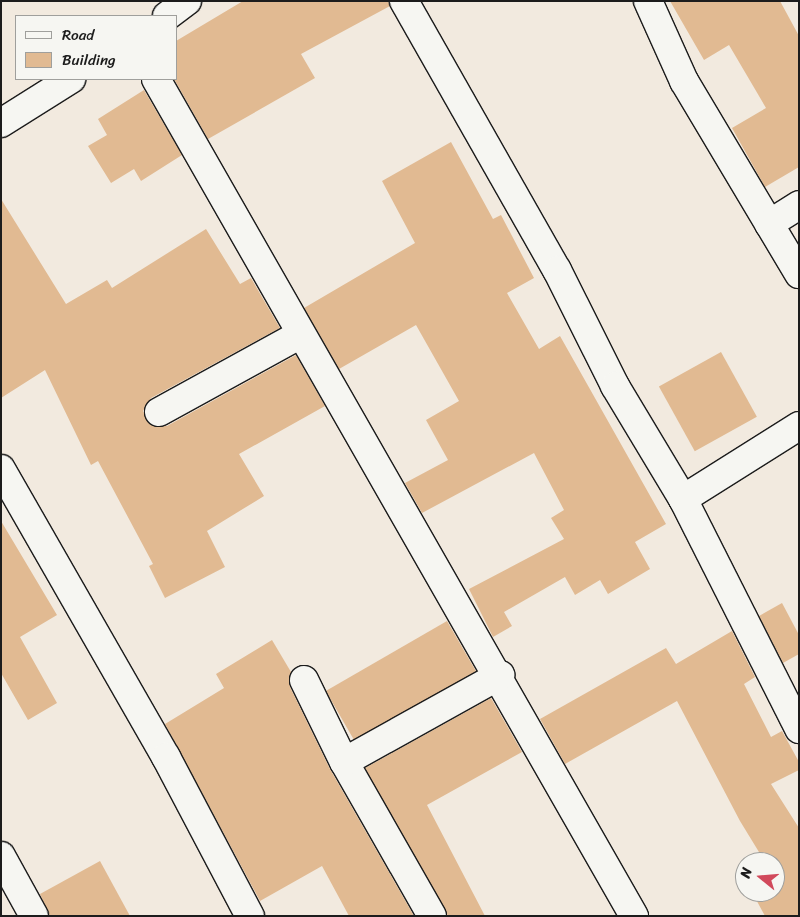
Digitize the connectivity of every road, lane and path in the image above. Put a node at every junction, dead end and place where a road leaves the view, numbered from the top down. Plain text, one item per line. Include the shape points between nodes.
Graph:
1 (187, 1) edge
2 (404, 1) edge
3 (648, 1) edge
4 (168, 15) edge
5 (69, 80) edge
6 (157, 80) edge
7 (1, 123) edge
8 (799, 205) edge
9 (770, 224) junction
10 (799, 274) edge
11 (301, 334) junction
12 (159, 412) dead end
13 (799, 426) edge
14 (1, 470) edge
15 (683, 500) junction
16 (500, 676) junction
17 (304, 680) dead end
18 (799, 728) edge
19 (344, 762) junction
20 (1, 856) edge
21 (34, 916) edge
22 (250, 916) edge
23 (432, 916) edge
24 (634, 916) edge

1 - 4 street
2 - 15 street via 553,262 615,386
3 - 9 street via 684,80
5 - 7 street
6 - 11 street
8 - 9 street
9 - 10 street
11 - 12 street
11 - 16 street
13 - 15 street
14 - 22 street via 166,757
15 - 18 street
16 - 19 street
16 - 24 street
17 - 19 street
19 - 23 street
20 - 21 street

